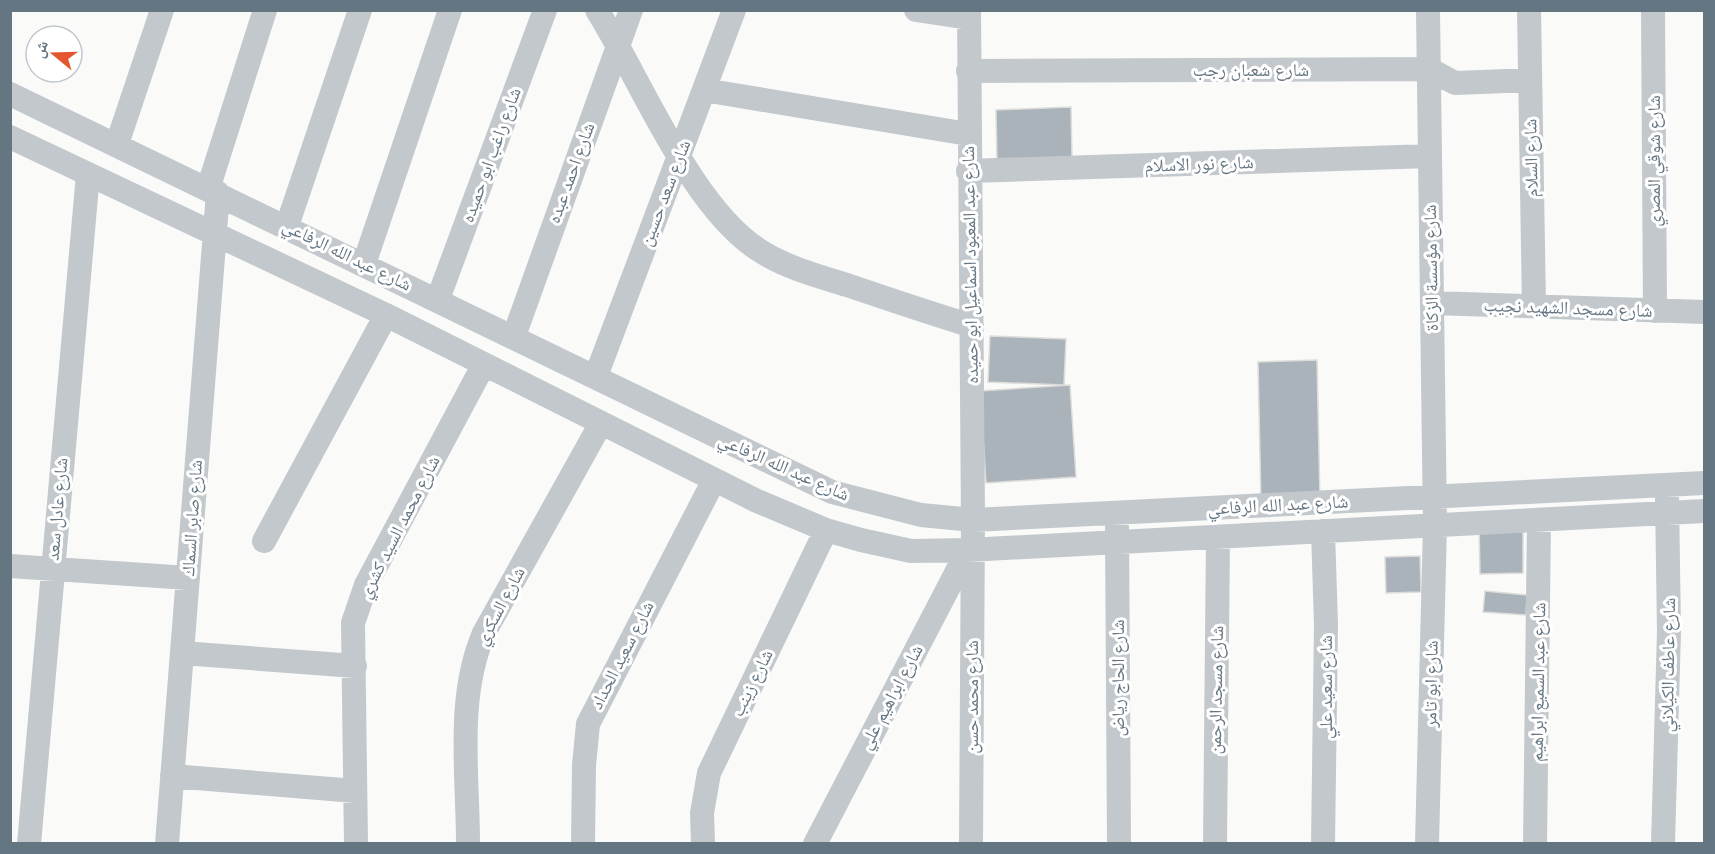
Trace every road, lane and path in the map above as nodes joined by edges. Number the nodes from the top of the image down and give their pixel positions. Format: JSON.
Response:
{"nodes":[{"id":1,"x":162,"y":10,"type":"edge"},
{"id":2,"x":265,"y":10,"type":"edge"},
{"id":3,"x":360,"y":10,"type":"edge"},
{"id":4,"x":450,"y":10,"type":"edge"},
{"id":5,"x":545,"y":10,"type":"edge"},
{"id":6,"x":597,"y":10,"type":"edge"},
{"id":7,"x":631,"y":10,"type":"edge"},
{"id":8,"x":734,"y":10,"type":"edge"},
{"id":9,"x":916,"y":10,"type":"edge"},
{"id":10,"x":1428,"y":10,"type":"edge"},
{"id":11,"x":1529,"y":10,"type":"edge"},
{"id":12,"x":1653,"y":10,"type":"edge"},
{"id":13,"x":969,"y":14,"type":"edge"},
{"id":14,"x":618,"y":45,"type":"junction"},
{"id":15,"x":1429,"y":69,"type":"junction"},
{"id":16,"x":969,"y":71,"type":"junction"},
{"id":17,"x":1530,"y":80,"type":"junction"},
{"id":18,"x":704,"y":90,"type":"junction"},
{"id":19,"x":10,"y":94,"type":"edge"},
{"id":20,"x":968,"y":135,"type":"junction"},
{"id":21,"x":10,"y":137,"type":"edge"},
{"id":22,"x":117,"y":144,"type":"junction"},
{"id":23,"x":1430,"y":156,"type":"junction"},
{"id":24,"x":679,"y":157,"type":"junction"},
{"id":25,"x":968,"y":171,"type":"junction"},
{"id":26,"x":88,"y":174,"type":"junction"},
{"id":27,"x":213,"y":191,"type":"junction"},
{"id":28,"x":287,"y":226,"type":"junction"},
{"id":29,"x":214,"y":236,"type":"junction"},
{"id":30,"x":364,"y":264,"type":"junction"},
{"id":31,"x":438,"y":300,"type":"junction"},
{"id":32,"x":1432,"y":303,"type":"junction"},
{"id":33,"x":1533,"y":306,"type":"junction"},
{"id":34,"x":1655,"y":311,"type":"junction"},
{"id":35,"x":1704,"y":312,"type":"edge"},
{"id":36,"x":386,"y":315,"type":"junction"},
{"id":37,"x":972,"y":326,"type":"junction"},
{"id":38,"x":514,"y":336,"type":"junction"},
{"id":39,"x":484,"y":364,"type":"junction"},
{"id":40,"x":596,"y":376,"type":"junction"},
{"id":41,"x":601,"y":423,"type":"junction"},
{"id":42,"x":714,"y":480,"type":"junction"},
{"id":43,"x":1704,"y":483,"type":"edge"},
{"id":44,"x":1667,"y":486,"type":"junction"},
{"id":45,"x":1434,"y":497,"type":"junction"},
{"id":46,"x":1704,"y":511,"type":"edge"},
{"id":47,"x":1116,"y":513,"type":"junction"},
{"id":48,"x":1668,"y":513,"type":"junction"},
{"id":49,"x":973,"y":520,"type":"junction"},
{"id":50,"x":1539,"y":520,"type":"junction"},
{"id":51,"x":1435,"y":525,"type":"junction"},
{"id":52,"x":826,"y":530,"type":"junction"},
{"id":53,"x":1323,"y":531,"type":"junction"},
{"id":54,"x":1218,"y":537,"type":"junction"},
{"id":55,"x":264,"y":541,"type":"dead end"},
{"id":56,"x":1117,"y":542,"type":"junction"},
{"id":57,"x":970,"y":550,"type":"junction"},
{"id":58,"x":10,"y":566,"type":"edge"},
{"id":59,"x":51,"y":568,"type":"junction"},
{"id":60,"x":188,"y":578,"type":"junction"},
{"id":61,"x":182,"y":653,"type":"junction"},
{"id":62,"x":355,"y":666,"type":"junction"},
{"id":63,"x":172,"y":776,"type":"junction"},
{"id":64,"x":355,"y":791,"type":"junction"},
{"id":65,"x":29,"y":843,"type":"edge"},
{"id":66,"x":167,"y":843,"type":"edge"},
{"id":67,"x":356,"y":843,"type":"edge"},
{"id":68,"x":468,"y":843,"type":"edge"},
{"id":69,"x":583,"y":843,"type":"edge"},
{"id":70,"x":703,"y":843,"type":"edge"},
{"id":71,"x":815,"y":843,"type":"edge"},
{"id":72,"x":971,"y":843,"type":"edge"},
{"id":73,"x":1119,"y":843,"type":"edge"},
{"id":74,"x":1215,"y":843,"type":"edge"},
{"id":75,"x":1323,"y":843,"type":"edge"},
{"id":76,"x":1427,"y":843,"type":"edge"},
{"id":77,"x":1535,"y":843,"type":"edge"},
{"id":78,"x":1663,"y":843,"type":"edge"}],
"edges":[{"from":1,"to":22,"type":"street"},
{"from":2,"to":27,"type":"street","name":"شارع صابر السماك"},
{"from":3,"to":28,"type":"street"},
{"from":4,"to":30,"type":"street"},
{"from":5,"to":31,"type":"street","name":"شارع راغب ابو حميده"},
{"from":6,"to":14,"type":"street"},
{"from":7,"to":14,"type":"street","name":"شارع احمد عبده"},
{"from":8,"to":18,"type":"street","name":"شارع سعد حسين"},
{"from":9,"to":13,"type":"street"},
{"from":10,"to":15,"type":"street","name":"شارع مؤسسة الزكاة"},
{"from":11,"to":17,"type":"street","name":"شارع السلام"},
{"from":12,"to":34,"type":"street","name":"شارع شوقي المصري"},
{"from":13,"to":16,"type":"street","name":"شارع عبد المعبود اسماعيل ابو حميده"},
{"from":14,"to":24,"type":"street"},
{"from":14,"to":38,"type":"street","name":"شارع احمد عبده"},
{"from":15,"to":16,"type":"street","name":"شارع شعبان رجب"},
{"from":15,"to":17,"type":"street","name":"شارع شعبان رجب"},
{"from":15,"to":23,"type":"street","name":"شارع مؤسسة الزكاة"},
{"from":16,"to":20,"type":"street","name":"شارع عبد المعبود اسماعيل ابو حميده"},
{"from":17,"to":33,"type":"street","name":"شارع السلام"},
{"from":18,"to":20,"type":"street"},
{"from":18,"to":24,"type":"street","name":"شارع سعد حسين"},
{"from":19,"to":22,"type":"street","name":"شارع عبد الله الرفاعي"},
{"from":20,"to":25,"type":"street","name":"شارع عبد المعبود اسماعيل ابو حميده"},
{"from":21,"to":26,"type":"street","name":"شارع عبد الله الرفاعي"},
{"from":22,"to":27,"type":"street","name":"شارع عبد الله الرفاعي"},
{"from":23,"to":25,"type":"street","name":"شارع نور الاسلام"},
{"from":23,"to":32,"type":"street","name":"شارع مؤسسة الزكاة"},
{"from":24,"to":37,"type":"street"},
{"from":24,"to":40,"type":"street","name":"شارع سعد حسين"},
{"from":25,"to":37,"type":"street","name":"شارع عبد المعبود اسماعيل ابو حميده"},
{"from":26,"to":29,"type":"street","name":"شارع عبد الله الرفاعي"},
{"from":26,"to":59,"type":"street","name":"شارع عادل سعد"},
{"from":27,"to":28,"type":"street","name":"شارع عبد الله الرفاعي"},
{"from":27,"to":29,"type":"street","name":"شارع صابر السماك"},
{"from":28,"to":30,"type":"street","name":"شارع عبد الله الرفاعي"},
{"from":29,"to":36,"type":"street","name":"شارع عبد الله الرفاعي"},
{"from":29,"to":60,"type":"street","name":"شارع صابر السماك"},
{"from":30,"to":31,"type":"street","name":"شارع عبد الله الرفاعي"},
{"from":31,"to":38,"type":"street","name":"شارع عبد الله الرفاعي"},
{"from":32,"to":33,"type":"street","name":"شارع مسجد الشهيد نجيب"},
{"from":32,"to":45,"type":"street","name":"شارع مؤسسة الزكاة"},
{"from":33,"to":34,"type":"street","name":"شارع مسجد الشهيد نجيب"},
{"from":34,"to":35,"type":"street","name":"شارع مسجد الشهيد نجيب"},
{"from":36,"to":39,"type":"street","name":"شارع عبد الله الرفاعي"},
{"from":36,"to":55,"type":"street"},
{"from":37,"to":49,"type":"street","name":"شارع عبد المعبود اسماعيل ابو حميده"},
{"from":38,"to":40,"type":"street","name":"شارع عبد الله الرفاعي"},
{"from":39,"to":41,"type":"street","name":"شارع عبد الله الرفاعي"},
{"from":39,"to":62,"type":"street","name":"شارع محمد السيد كشري"},
{"from":40,"to":49,"type":"street","name":"شارع عبد الله الرفاعي"},
{"from":41,"to":42,"type":"street","name":"شارع عبد الله الرفاعي"},
{"from":41,"to":68,"type":"street","name":"شارع السكري"},
{"from":42,"to":52,"type":"street","name":"شارع عبد الله الرفاعي"},
{"from":42,"to":69,"type":"street","name":"شارع سعيد الحداد"},
{"from":43,"to":44,"type":"street","name":"شارع عبد الله الرفاعي"},
{"from":44,"to":45,"type":"street","name":"شارع عبد الله الرفاعي"},
{"from":44,"to":48,"type":"street","name":"شارع عاطف الكيلاني"},
{"from":45,"to":47,"type":"street","name":"شارع عبد الله الرفاعي"},
{"from":45,"to":51,"type":"street","name":"شارع مؤسسة الزكاة"},
{"from":46,"to":48,"type":"street","name":"شارع عبد الله الرفاعي"},
{"from":47,"to":49,"type":"street","name":"شارع عبد الله الرفاعي"},
{"from":47,"to":56,"type":"street","name":"شارع الحاج رياض"},
{"from":48,"to":50,"type":"street","name":"شارع عبد الله الرفاعي"},
{"from":48,"to":78,"type":"street","name":"شارع عاطف الكيلاني"},
{"from":49,"to":57,"type":"street","name":"شارع عبد المعبود اسماعيل ابو حميده"},
{"from":50,"to":51,"type":"street","name":"شارع عبد الله الرفاعي"},
{"from":50,"to":77,"type":"street","name":"شارع عبد السميع ابراهيم"},
{"from":51,"to":53,"type":"street","name":"شارع عبد الله الرفاعي"},
{"from":51,"to":76,"type":"street","name":"شارع ابو تامر"},
{"from":52,"to":57,"type":"street","name":"شارع عبد الله الرفاعي"},
{"from":52,"to":70,"type":"street","name":"شارع زينب"},
{"from":53,"to":54,"type":"street","name":"شارع عبد الله الرفاعي"},
{"from":53,"to":75,"type":"street","name":"شارع سعيد علي"},
{"from":54,"to":56,"type":"street","name":"شارع عبد الله الرفاعي"},
{"from":54,"to":74,"type":"street","name":"شارع مسجد الرحمن"},
{"from":56,"to":57,"type":"street","name":"شارع عبد الله الرفاعي"},
{"from":56,"to":73,"type":"street","name":"شارع الحاج رياض"},
{"from":57,"to":71,"type":"street","name":"شارع ابراهيم علي"},
{"from":57,"to":72,"type":"street","name":"شارع محمد حسن"},
{"from":58,"to":59,"type":"street"},
{"from":59,"to":60,"type":"street"},
{"from":59,"to":65,"type":"street","name":"شارع عادل سعد"},
{"from":60,"to":61,"type":"street","name":"شارع صابر السماك"},
{"from":61,"to":62,"type":"street"},
{"from":61,"to":63,"type":"street","name":"شارع صابر السماك"},
{"from":62,"to":64,"type":"street","name":"شارع محمد السيد كشري"},
{"from":63,"to":64,"type":"street"},
{"from":63,"to":66,"type":"street","name":"شارع صابر السماك"},
{"from":64,"to":67,"type":"street","name":"شارع محمد السيد كشري"}]}
